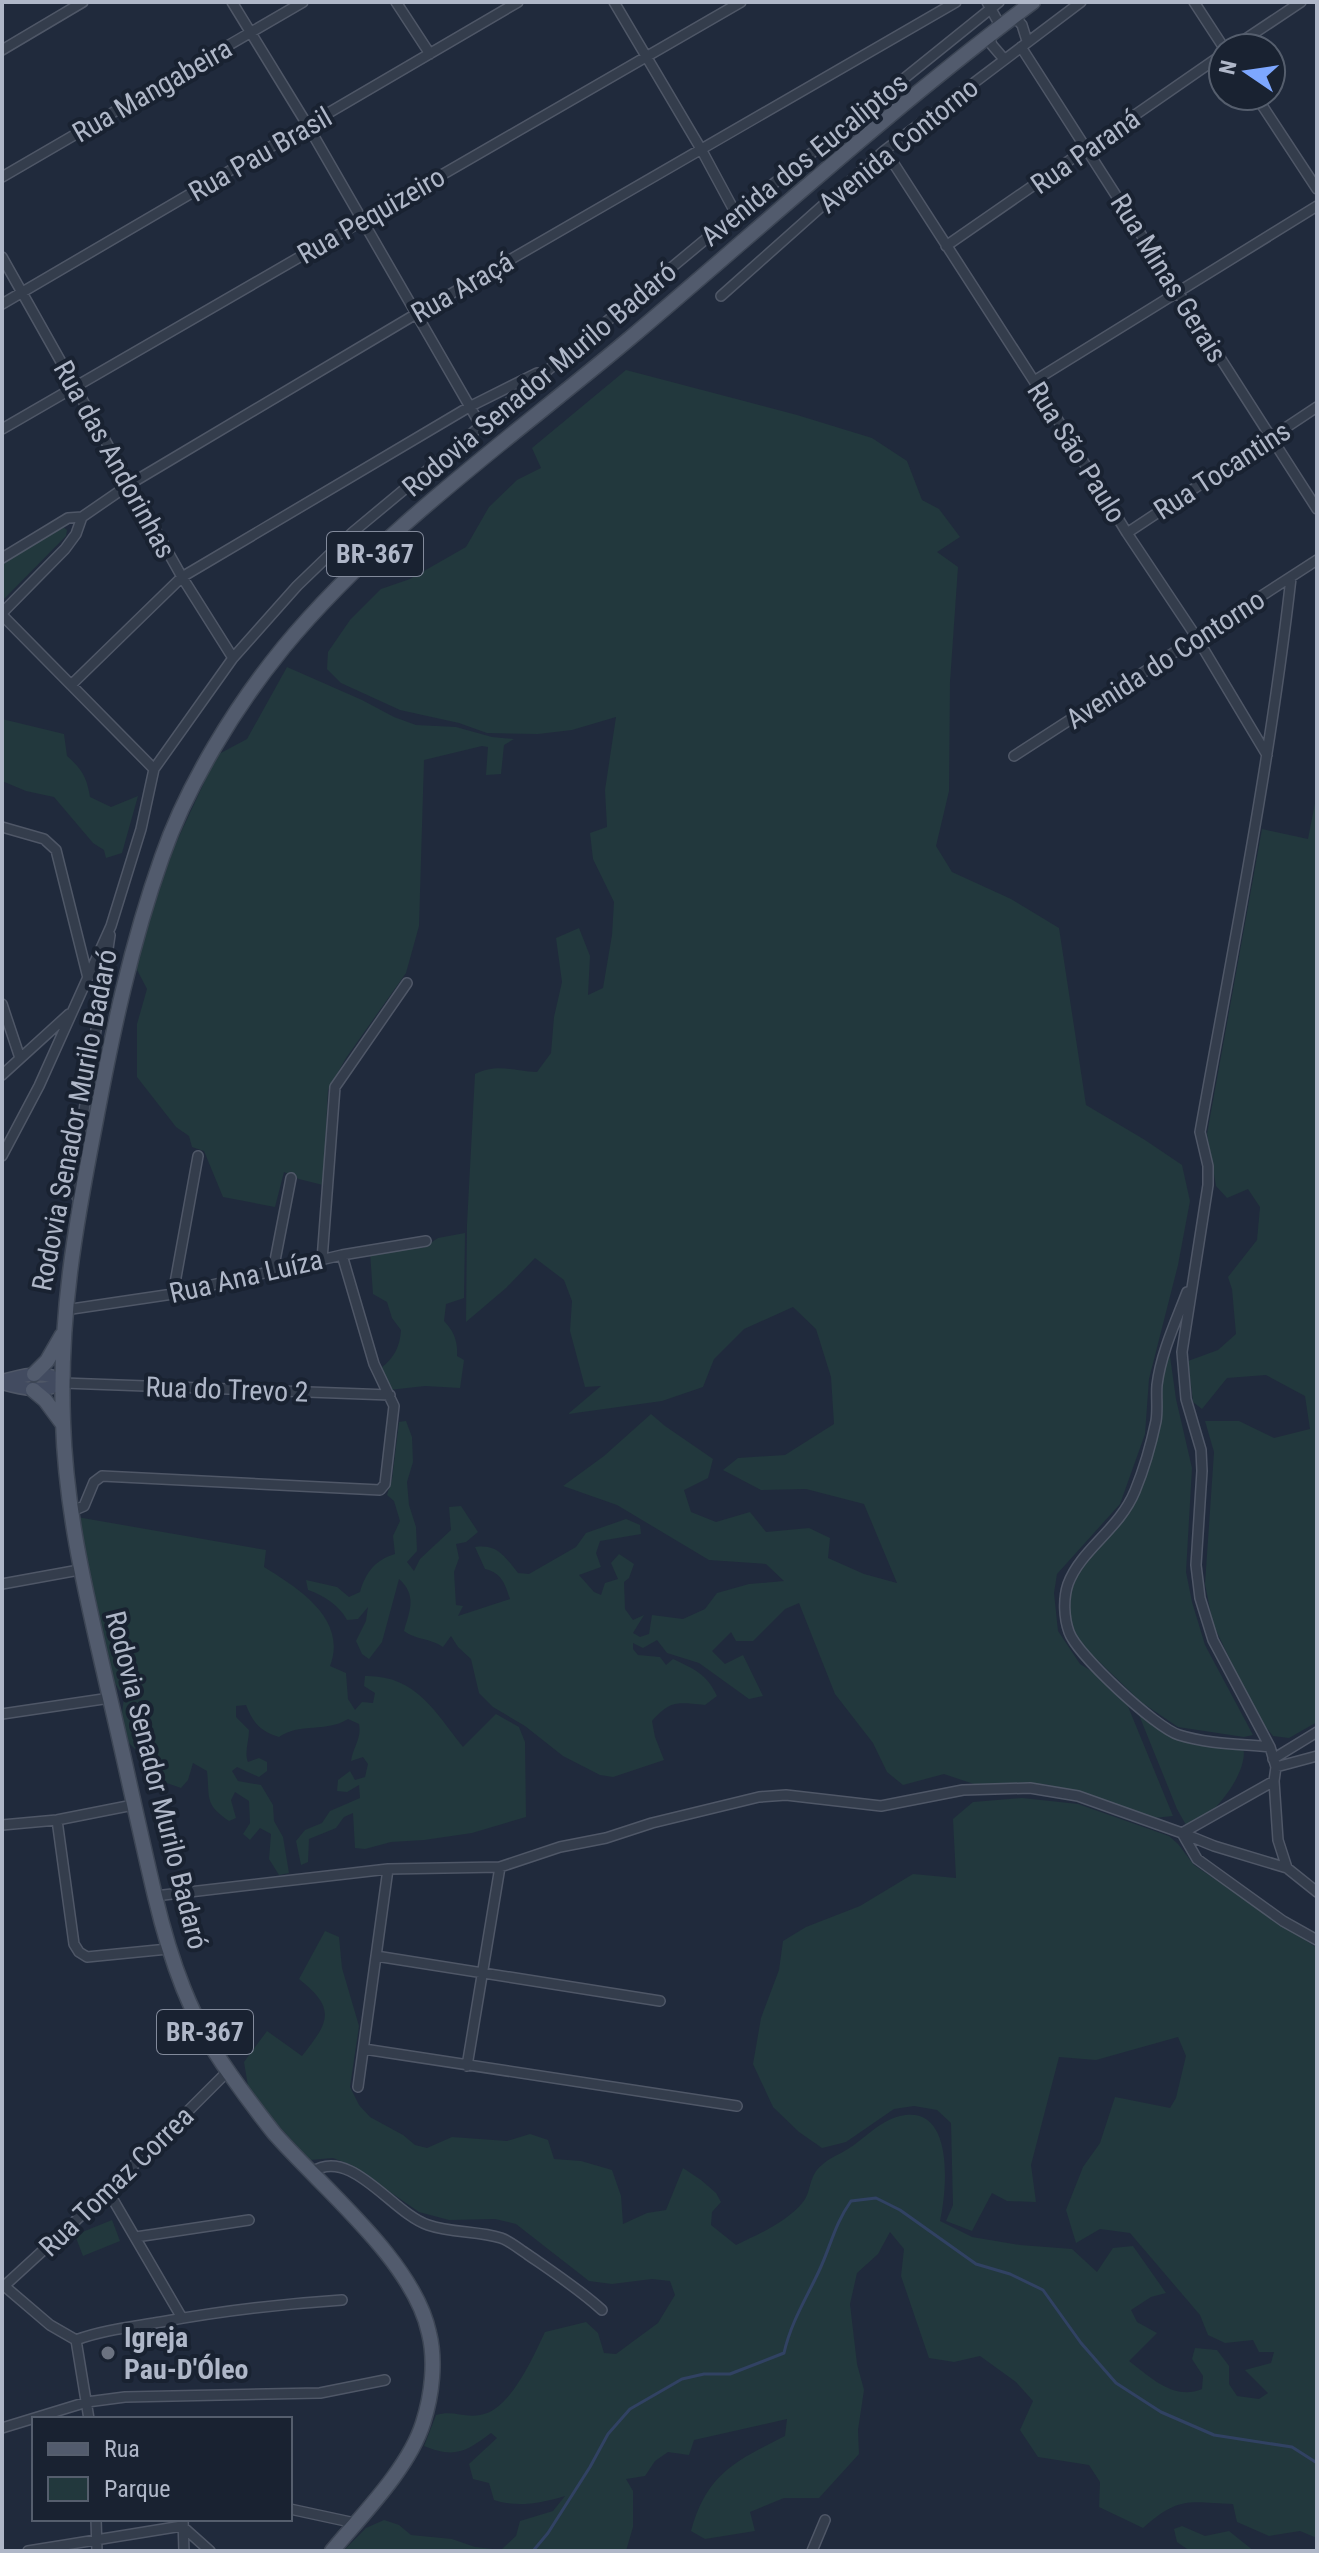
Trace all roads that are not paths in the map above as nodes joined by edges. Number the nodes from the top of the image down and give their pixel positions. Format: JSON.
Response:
{"nodes":[{"id":1,"x":83,"y":2,"type":"edge"},
{"id":2,"x":232,"y":2,"type":"edge"},
{"id":3,"x":303,"y":2,"type":"edge"},
{"id":4,"x":396,"y":2,"type":"edge"},
{"id":5,"x":518,"y":2,"type":"edge"},
{"id":6,"x":614,"y":2,"type":"edge"},
{"id":7,"x":741,"y":2,"type":"edge"},
{"id":8,"x":956,"y":2,"type":"edge"},
{"id":9,"x":1033,"y":2,"type":"edge"},
{"id":10,"x":1081,"y":2,"type":"edge"},
{"id":11,"x":1194,"y":2,"type":"edge"},
{"id":12,"x":1301,"y":2,"type":"edge"},
{"id":13,"x":992,"y":4,"type":"edge"},
{"id":14,"x":1014,"y":16,"type":"junction"},
{"id":15,"x":995,"y":31,"type":"junction"},
{"id":16,"x":1214,"y":32,"type":"edge"},
{"id":17,"x":1256,"y":32,"type":"edge"},
{"id":18,"x":250,"y":33,"type":"junction"},
{"id":19,"x":1024,"y":44,"type":"junction"},
{"id":20,"x":2,"y":50,"type":"edge"},
{"id":21,"x":430,"y":54,"type":"junction"},
{"id":22,"x":645,"y":58,"type":"junction"},
{"id":23,"x":1004,"y":59,"type":"junction"},
{"id":24,"x":1207,"y":65,"type":"edge"},
{"id":25,"x":1266,"y":112,"type":"edge"},
{"id":26,"x":308,"y":126,"type":"junction"},
{"id":27,"x":701,"y":149,"type":"junction"},
{"id":28,"x":885,"y":150,"type":"junction"},
{"id":29,"x":1088,"y":150,"type":"junction"},
{"id":30,"x":2,"y":177,"type":"edge"},
{"id":31,"x":1317,"y":189,"type":"edge"},
{"id":32,"x":1317,"y":206,"type":"edge"},
{"id":33,"x":736,"y":214,"type":"junction"},
{"id":34,"x":362,"y":220,"type":"junction"},
{"id":35,"x":946,"y":246,"type":"junction"},
{"id":36,"x":2,"y":257,"type":"edge"},
{"id":37,"x":1179,"y":291,"type":"junction"},
{"id":38,"x":22,"y":292,"type":"junction"},
{"id":39,"x":721,"y":296,"type":"dead end"},
{"id":40,"x":2,"y":304,"type":"edge"},
{"id":41,"x":416,"y":314,"type":"junction"},
{"id":42,"x":551,"y":366,"type":"junction"},
{"id":43,"x":1034,"y":381,"type":"junction"},
{"id":44,"x":74,"y":387,"type":"junction"},
{"id":45,"x":469,"y":407,"type":"junction"},
{"id":46,"x":1317,"y":407,"type":"edge"},
{"id":47,"x":481,"y":426,"type":"junction"},
{"id":48,"x":2,"y":429,"type":"edge"},
{"id":49,"x":1270,"y":438,"type":"junction"},
{"id":50,"x":130,"y":484,"type":"junction"},
{"id":51,"x":1317,"y":509,"type":"edge"},
{"id":52,"x":82,"y":517,"type":"junction"},
{"id":53,"x":1127,"y":533,"type":"junction"},
{"id":54,"x":2,"y":558,"type":"edge"},
{"id":55,"x":1317,"y":560,"type":"edge"},
{"id":56,"x":182,"y":577,"type":"junction"},
{"id":57,"x":1291,"y":578,"type":"junction"},
{"id":58,"x":2,"y":614,"type":"edge"},
{"id":59,"x":1197,"y":638,"type":"junction"},
{"id":60,"x":233,"y":658,"type":"junction"},
{"id":61,"x":71,"y":685,"type":"junction"},
{"id":62,"x":1267,"y":755,"type":"junction"},
{"id":63,"x":1014,"y":756,"type":"dead end"},
{"id":64,"x":154,"y":769,"type":"junction"},
{"id":65,"x":2,"y":827,"type":"edge"},
{"id":66,"x":111,"y":926,"type":"junction"},
{"id":67,"x":88,"y":978,"type":"junction"},
{"id":68,"x":407,"y":983,"type":"dead end"},
{"id":69,"x":2,"y":1004,"type":"edge"},
{"id":70,"x":71,"y":1012,"type":"junction"},
{"id":71,"x":20,"y":1058,"type":"junction"},
{"id":72,"x":2,"y":1075,"type":"edge"},
{"id":73,"x":2,"y":1156,"type":"edge"},
{"id":74,"x":198,"y":1156,"type":"dead end"},
{"id":75,"x":291,"y":1178,"type":"dead end"},
{"id":76,"x":78,"y":1213,"type":"junction"},
{"id":77,"x":426,"y":1241,"type":"dead end"},
{"id":78,"x":342,"y":1255,"type":"junction"},
{"id":79,"x":322,"y":1260,"type":"junction"},
{"id":80,"x":273,"y":1271,"type":"junction"},
{"id":81,"x":1193,"y":1275,"type":"junction"},
{"id":82,"x":173,"y":1294,"type":"junction"},
{"id":83,"x":65,"y":1310,"type":"junction"},
{"id":84,"x":64,"y":1332,"type":"junction"},
{"id":85,"x":34,"y":1374,"type":"junction"},
{"id":86,"x":2,"y":1382,"type":"edge"},
{"id":87,"x":63,"y":1383,"type":"junction"},
{"id":88,"x":33,"y":1390,"type":"junction"},
{"id":89,"x":390,"y":1395,"type":"junction"},
{"id":90,"x":63,"y":1423,"type":"junction"},
{"id":91,"x":70,"y":1512,"type":"junction"},
{"id":92,"x":79,"y":1570,"type":"junction"},
{"id":93,"x":2,"y":1584,"type":"edge"},
{"id":94,"x":110,"y":1698,"type":"junction"},
{"id":95,"x":2,"y":1714,"type":"edge"},
{"id":96,"x":1317,"y":1732,"type":"edge"},
{"id":97,"x":1270,"y":1747,"type":"junction"},
{"id":98,"x":1317,"y":1756,"type":"edge"},
{"id":99,"x":1274,"y":1763,"type":"junction"},
{"id":100,"x":1274,"y":1781,"type":"junction"},
{"id":101,"x":133,"y":1805,"type":"junction"},
{"id":102,"x":57,"y":1820,"type":"junction"},
{"id":103,"x":2,"y":1825,"type":"edge"},
{"id":104,"x":1182,"y":1833,"type":"junction"},
{"id":105,"x":500,"y":1867,"type":"junction"},
{"id":106,"x":1287,"y":1868,"type":"junction"},
{"id":107,"x":388,"y":1869,"type":"junction"},
{"id":108,"x":1317,"y":1892,"type":"edge"},
{"id":109,"x":155,"y":1896,"type":"junction"},
{"id":110,"x":1317,"y":1940,"type":"edge"},
{"id":111,"x":168,"y":1949,"type":"junction"},
{"id":112,"x":376,"y":1956,"type":"junction"},
{"id":113,"x":482,"y":1974,"type":"junction"},
{"id":114,"x":660,"y":2001,"type":"dead end"},
{"id":115,"x":364,"y":2049,"type":"junction"},
{"id":116,"x":467,"y":2066,"type":"junction"},
{"id":117,"x":228,"y":2071,"type":"junction"},
{"id":118,"x":358,"y":2087,"type":"dead end"},
{"id":119,"x":737,"y":2106,"type":"dead end"},
{"id":120,"x":312,"y":2172,"type":"junction"},
{"id":121,"x":108,"y":2191,"type":"junction"},
{"id":122,"x":249,"y":2220,"type":"dead end"},
{"id":123,"x":136,"y":2237,"type":"junction"},
{"id":124,"x":3,"y":2286,"type":"edge"},
{"id":125,"x":342,"y":2300,"type":"dead end"},
{"id":126,"x":602,"y":2310,"type":"dead end"},
{"id":127,"x":182,"y":2318,"type":"junction"},
{"id":128,"x":76,"y":2340,"type":"junction"},
{"id":129,"x":385,"y":2380,"type":"dead end"},
{"id":130,"x":87,"y":2402,"type":"junction"},
{"id":131,"x":38,"y":2417,"type":"edge"},
{"id":132,"x":89,"y":2417,"type":"edge"},
{"id":133,"x":32,"y":2419,"type":"edge"},
{"id":134,"x":2,"y":2428,"type":"edge"},
{"id":135,"x":292,"y":2509,"type":"edge"},
{"id":136,"x":825,"y":2520,"type":"dead end"},
{"id":137,"x":96,"y":2521,"type":"edge"},
{"id":138,"x":183,"y":2523,"type":"edge"},
{"id":139,"x":355,"y":2523,"type":"junction"},
{"id":140,"x":98,"y":2539,"type":"junction"},
{"id":141,"x":28,"y":2551,"type":"edge"},
{"id":142,"x":97,"y":2551,"type":"edge"},
{"id":143,"x":184,"y":2551,"type":"edge"},
{"id":144,"x":210,"y":2551,"type":"edge"},
{"id":145,"x":332,"y":2551,"type":"edge"},
{"id":146,"x":812,"y":2551,"type":"edge"}],
"edges":[{"from":1,"to":20,"type":"street"},
{"from":2,"to":18,"type":"street"},
{"from":3,"to":18,"type":"street","name":"Rua Mangabeira"},
{"from":4,"to":21,"type":"street"},
{"from":5,"to":21,"type":"street","name":"Rua Pau Brasil"},
{"from":6,"to":22,"type":"street"},
{"from":7,"to":22,"type":"street","name":"Rua Pequizeiro"},
{"from":8,"to":27,"type":"street","name":"Rua Araçá"},
{"from":9,"to":14,"type":"main road","name":"Rodovia Senador Murilo Badaró","number":"BR-367"},
{"from":10,"to":19,"type":"street","name":"Avenida Contorno"},
{"from":11,"to":16,"type":"street"},
{"from":12,"to":17,"type":"street"},
{"from":13,"to":15,"type":"street"},
{"from":13,"to":33,"type":"street","name":"Avenida dos Eucaliptos"},
{"from":14,"to":15,"type":"main road","name":"Rodovia Senador Murilo Badaró","number":"BR-367"},
{"from":14,"to":19,"type":"street","name":"Rua Minas Gerais"},
{"from":15,"to":23,"type":"street"},
{"from":15,"to":76,"type":"main road","name":"Rodovia Senador Murilo Badaró","number":"BR-367"},
{"from":18,"to":26,"type":"street"},
{"from":18,"to":30,"type":"street","name":"Rua Mangabeira"},
{"from":19,"to":23,"type":"street","name":"Avenida Contorno"},
{"from":19,"to":29,"type":"street","name":"Rua Minas Gerais"},
{"from":21,"to":26,"type":"street","name":"Rua Pau Brasil"},
{"from":22,"to":27,"type":"street"},
{"from":22,"to":34,"type":"street","name":"Rua Pequizeiro"},
{"from":23,"to":28,"type":"street","name":"Avenida Contorno"},
{"from":24,"to":29,"type":"street","name":"Rua Paraná"},
{"from":25,"to":31,"type":"street"},
{"from":26,"to":34,"type":"street"},
{"from":26,"to":38,"type":"street","name":"Rua Pau Brasil"},
{"from":27,"to":33,"type":"street"},
{"from":27,"to":41,"type":"street","name":"Rua Araçá"},
{"from":28,"to":35,"type":"street","name":"Rua São Paulo"},
{"from":28,"to":39,"type":"street","name":"Avenida Contorno"},
{"from":29,"to":35,"type":"street","name":"Rua Paraná"},
{"from":29,"to":37,"type":"street","name":"Rua Minas Gerais"},
{"from":32,"to":37,"type":"street"},
{"from":33,"to":42,"type":"street","name":"Avenida dos Eucaliptos"},
{"from":34,"to":41,"type":"street"},
{"from":34,"to":44,"type":"street","name":"Rua Pequizeiro"},
{"from":35,"to":43,"type":"street","name":"Rua São Paulo"},
{"from":36,"to":38,"type":"street","name":"Rua das Andorinhas"},
{"from":37,"to":43,"type":"street"},
{"from":37,"to":49,"type":"street","name":"Rua Minas Gerais"},
{"from":38,"to":40,"type":"street","name":"Rua Pau Brasil"},
{"from":38,"to":44,"type":"street","name":"Rua das Andorinhas"},
{"from":41,"to":45,"type":"street"},
{"from":41,"to":50,"type":"street","name":"Rua Araçá"},
{"from":42,"to":45,"type":"street"},
{"from":42,"to":47,"type":"street","name":"Avenida dos Eucaliptos"},
{"from":43,"to":53,"type":"street","name":"Rua São Paulo"},
{"from":44,"to":48,"type":"street","name":"Rua Pequizeiro"},
{"from":44,"to":50,"type":"street","name":"Rua das Andorinhas"},
{"from":45,"to":47,"type":"street"},
{"from":45,"to":56,"type":"street"},
{"from":46,"to":49,"type":"street","name":"Rua Tocantins"},
{"from":47,"to":60,"type":"street","name":"Avenida dos Eucaliptos"},
{"from":49,"to":51,"type":"street","name":"Rua Minas Gerais"},
{"from":49,"to":53,"type":"street","name":"Rua Tocantins"},
{"from":50,"to":52,"type":"street","name":"Rua Araçá"},
{"from":50,"to":56,"type":"street","name":"Rua das Andorinhas"},
{"from":52,"to":54,"type":"street"},
{"from":52,"to":58,"type":"street","name":"Rua Araçá"},
{"from":53,"to":59,"type":"street","name":"Rua São Paulo"},
{"from":55,"to":57,"type":"street","name":"Avenida do Contorno"},
{"from":56,"to":60,"type":"street","name":"Rua das Andorinhas"},
{"from":56,"to":61,"type":"street"},
{"from":57,"to":59,"type":"street","name":"Avenida do Contorno"},
{"from":57,"to":62,"type":"street"},
{"from":58,"to":61,"type":"street"},
{"from":59,"to":62,"type":"street","name":"Rua São Paulo"},
{"from":59,"to":63,"type":"street","name":"Avenida do Contorno"},
{"from":60,"to":64,"type":"street","name":"Avenida dos Eucaliptos"},
{"from":61,"to":64,"type":"street"},
{"from":62,"to":81,"type":"street"},
{"from":64,"to":66,"type":"street","name":"Avenida dos Eucaliptos"},
{"from":65,"to":67,"type":"street"},
{"from":66,"to":67,"type":"street","name":"Avenida dos Eucaliptos"},
{"from":66,"to":76,"type":"street"},
{"from":67,"to":70,"type":"street","name":"Avenida dos Eucaliptos"},
{"from":68,"to":79,"type":"street"},
{"from":69,"to":71,"type":"street"},
{"from":70,"to":71,"type":"street"},
{"from":70,"to":73,"type":"street","name":"Avenida dos Eucaliptos"},
{"from":71,"to":72,"type":"street"},
{"from":74,"to":82,"type":"street"},
{"from":75,"to":80,"type":"street"},
{"from":76,"to":83,"type":"main road","name":"Rodovia Senador Murilo Badaró","number":"BR-367"},
{"from":77,"to":78,"type":"street","name":"Rua Ana Luíza"},
{"from":78,"to":79,"type":"street","name":"Rua Ana Luíza"},
{"from":78,"to":89,"type":"street"},
{"from":79,"to":80,"type":"street","name":"Rua Ana Luíza"},
{"from":80,"to":82,"type":"street","name":"Rua Ana Luíza"},
{"from":81,"to":97,"type":"street"},
{"from":81,"to":97,"type":"street"},
{"from":82,"to":83,"type":"street","name":"Rua Ana Luíza"},
{"from":83,"to":84,"type":"main road","name":"Rodovia Senador Murilo Badaró","number":"BR-367"},
{"from":84,"to":85,"type":"main road"},
{"from":84,"to":87,"type":"main road","name":"Rodovia Senador Murilo Badaró","number":"BR-367"},
{"from":85,"to":86,"type":"street"},
{"from":85,"to":87,"type":"street"},
{"from":86,"to":88,"type":"street"},
{"from":87,"to":88,"type":"street"},
{"from":87,"to":89,"type":"street","name":"Rua do Trevo 2"},
{"from":87,"to":90,"type":"main road","name":"Rodovia Senador Murilo Badaró","number":"BR-367"},
{"from":88,"to":90,"type":"main road"},
{"from":89,"to":91,"type":"street"},
{"from":90,"to":91,"type":"main road","name":"Rodovia Senador Murilo Badaró","number":"BR-367"},
{"from":91,"to":92,"type":"main road","name":"Rodovia Senador Murilo Badaró","number":"BR-367"},
{"from":92,"to":93,"type":"street"},
{"from":92,"to":94,"type":"main road","name":"Rodovia Senador Murilo Badaró","number":"BR-367"},
{"from":94,"to":95,"type":"street"},
{"from":94,"to":101,"type":"main road","name":"Rodovia Senador Murilo Badaró","number":"BR-367"},
{"from":96,"to":99,"type":"street"},
{"from":97,"to":99,"type":"street"},
{"from":98,"to":99,"type":"street"},
{"from":99,"to":100,"type":"street"},
{"from":100,"to":104,"type":"street"},
{"from":100,"to":106,"type":"street"},
{"from":101,"to":102,"type":"street"},
{"from":101,"to":109,"type":"main road","name":"Rodovia Senador Murilo Badaró","number":"BR-367"},
{"from":102,"to":103,"type":"street"},
{"from":102,"to":111,"type":"street"},
{"from":104,"to":105,"type":"street"},
{"from":104,"to":106,"type":"street"},
{"from":104,"to":110,"type":"street"},
{"from":105,"to":107,"type":"street"},
{"from":105,"to":113,"type":"street"},
{"from":106,"to":108,"type":"street"},
{"from":107,"to":109,"type":"street"},
{"from":107,"to":112,"type":"street"},
{"from":109,"to":111,"type":"main road","name":"Rodovia Senador Murilo Badaró","number":"BR-367"},
{"from":111,"to":117,"type":"main road","name":"Rodovia Senador Murilo Badaró","number":"BR-367"},
{"from":112,"to":113,"type":"street"},
{"from":112,"to":115,"type":"street"},
{"from":113,"to":114,"type":"street"},
{"from":113,"to":116,"type":"street"},
{"from":115,"to":116,"type":"street"},
{"from":115,"to":118,"type":"street"},
{"from":116,"to":119,"type":"street"},
{"from":117,"to":120,"type":"main road","name":"Rodovia Senador Murilo Badaró","number":"BR-367"},
{"from":117,"to":121,"type":"street","name":"Rua Tomaz Correa"},
{"from":120,"to":126,"type":"street"},
{"from":120,"to":139,"type":"main road","name":"Rodovia Senador Murilo Badaró","number":"BR-367"},
{"from":121,"to":123,"type":"street"},
{"from":121,"to":124,"type":"street","name":"Rua Tomaz Correa"},
{"from":122,"to":123,"type":"street"},
{"from":123,"to":127,"type":"street"},
{"from":124,"to":128,"type":"street"},
{"from":125,"to":127,"type":"street"},
{"from":127,"to":128,"type":"street"},
{"from":128,"to":130,"type":"street"},
{"from":129,"to":130,"type":"street"},
{"from":130,"to":131,"type":"street"},
{"from":130,"to":132,"type":"street"},
{"from":133,"to":134,"type":"street"},
{"from":135,"to":139,"type":"street"},
{"from":136,"to":146,"type":"street"},
{"from":137,"to":140,"type":"street"},
{"from":138,"to":140,"type":"street"},
{"from":138,"to":143,"type":"street"},
{"from":138,"to":144,"type":"street"},
{"from":139,"to":145,"type":"main road","name":"Rodovia Senador Murilo Badaró","number":"BR-367"},
{"from":140,"to":141,"type":"street"},
{"from":140,"to":142,"type":"street"}]}
